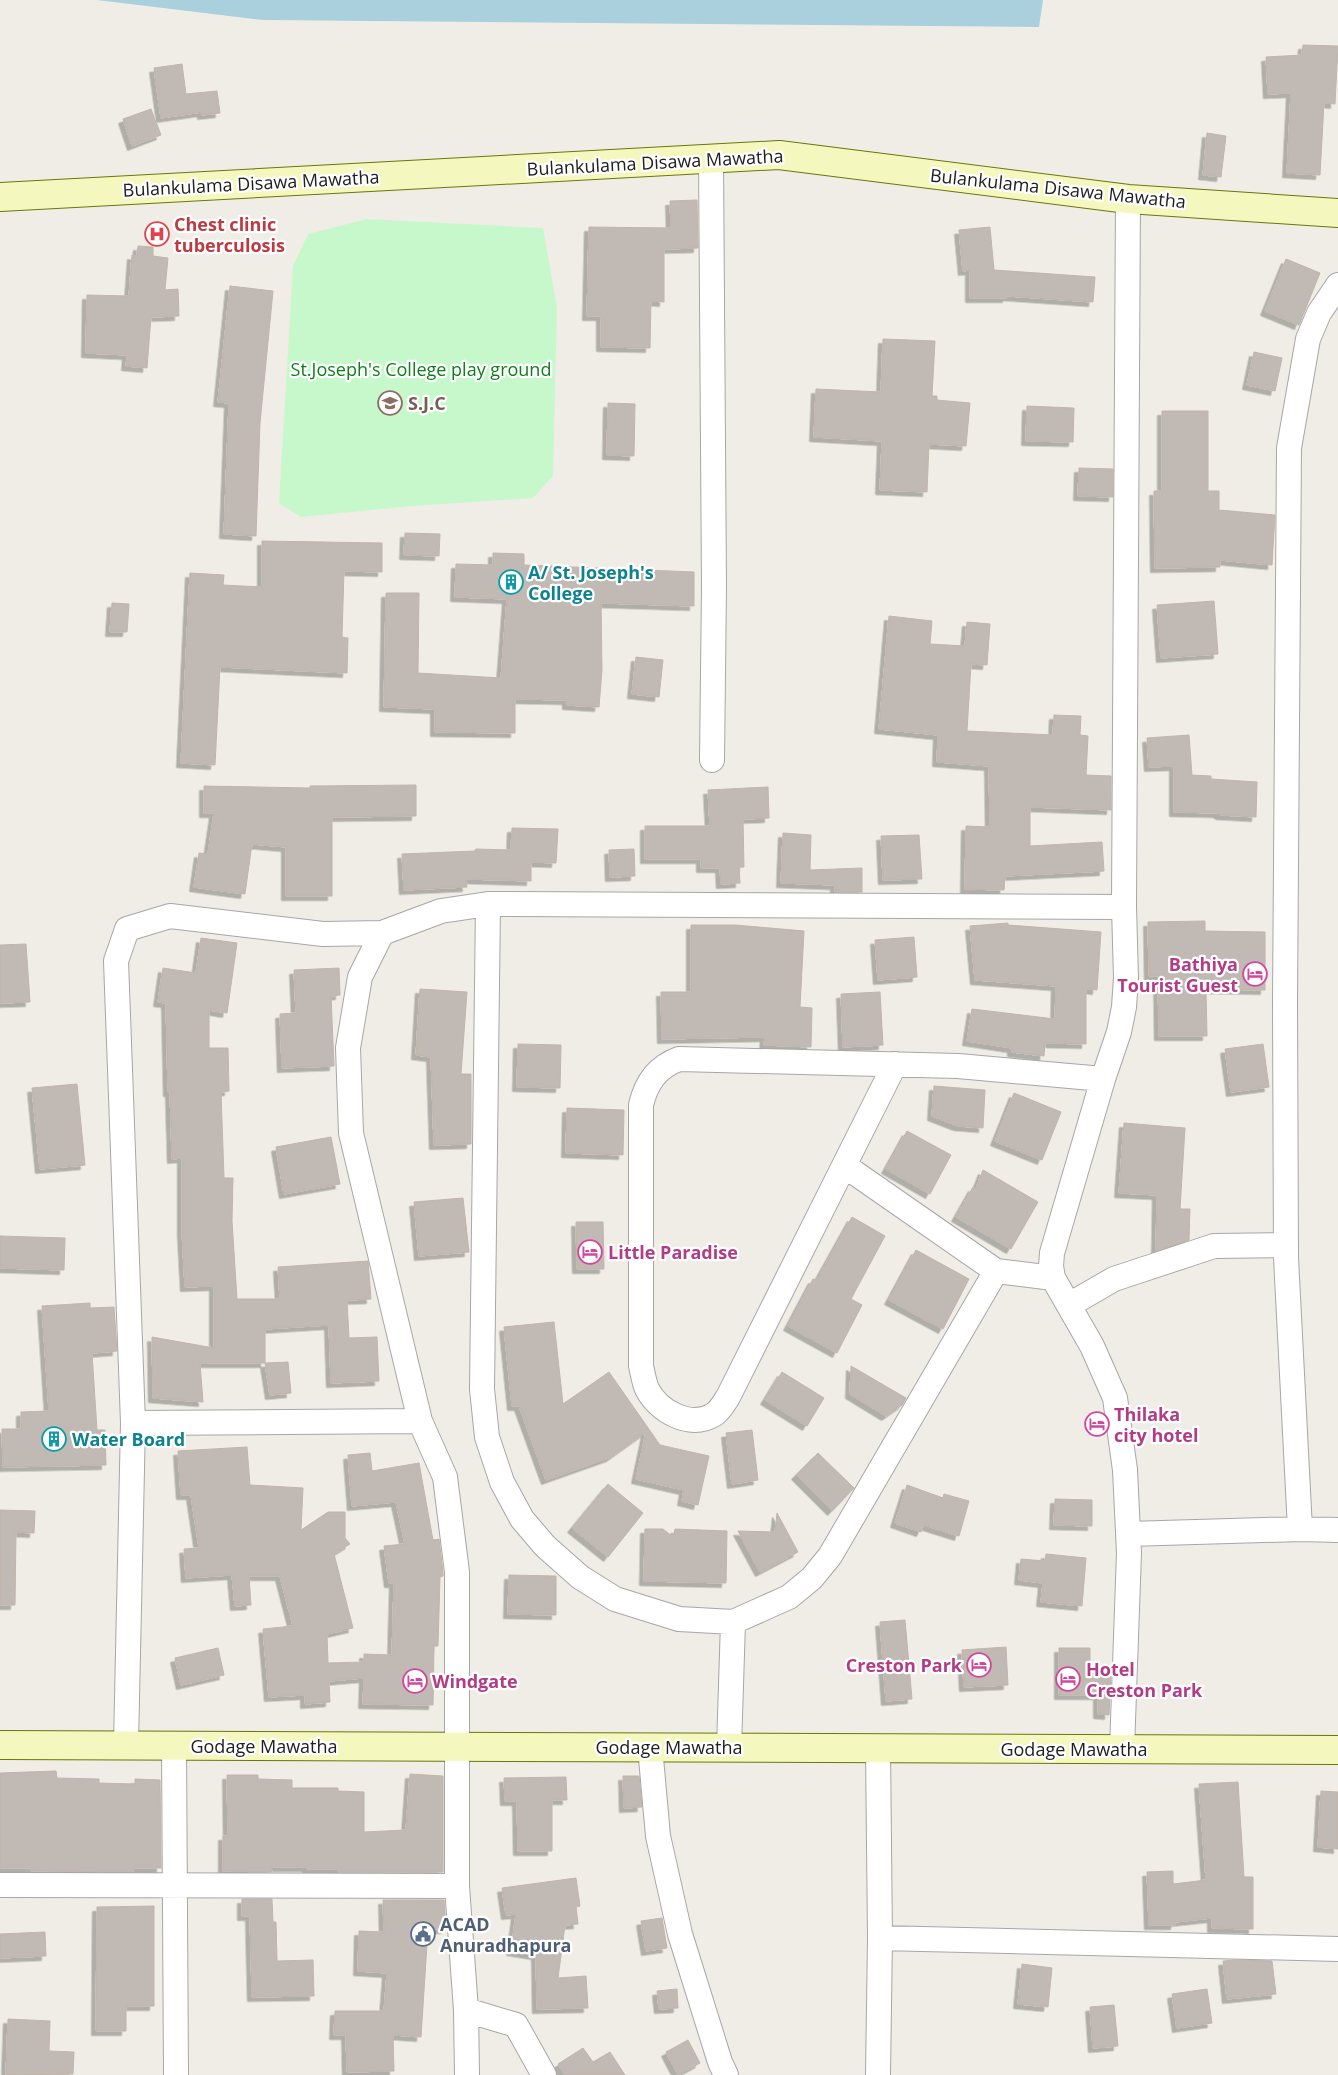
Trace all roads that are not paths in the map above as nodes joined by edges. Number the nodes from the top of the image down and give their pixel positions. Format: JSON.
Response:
{"nodes":[{"id":1,"x":711,"y":158,"type":"junction"},
{"id":2,"x":0,"y":198,"type":"edge"},
{"id":3,"x":1128,"y":199,"type":"junction"},
{"id":4,"x":1338,"y":214,"type":"edge"},
{"id":5,"x":1338,"y":285,"type":"edge"},
{"id":6,"x":712,"y":760,"type":"dead end"},
{"id":7,"x":488,"y":904,"type":"junction"},
{"id":8,"x":1124,"y":907,"type":"junction"},
{"id":9,"x":382,"y":933,"type":"junction"},
{"id":10,"x":895,"y":1064,"type":"junction"},
{"id":11,"x":1103,"y":1078,"type":"junction"},
{"id":12,"x":845,"y":1166,"type":"junction"},
{"id":13,"x":1286,"y":1245,"type":"junction"},
{"id":14,"x":996,"y":1271,"type":"junction"},
{"id":15,"x":1053,"y":1278,"type":"junction"},
{"id":16,"x":1069,"y":1305,"type":"junction"},
{"id":17,"x":420,"y":1421,"type":"junction"},
{"id":18,"x":133,"y":1423,"type":"junction"},
{"id":19,"x":1300,"y":1530,"type":"junction"},
{"id":20,"x":1338,"y":1530,"type":"edge"},
{"id":21,"x":1128,"y":1534,"type":"junction"},
{"id":22,"x":732,"y":1622,"type":"junction"},
{"id":23,"x":0,"y":1745,"type":"edge"},
{"id":24,"x":126,"y":1745,"type":"junction"},
{"id":25,"x":174,"y":1745,"type":"junction"},
{"id":26,"x":456,"y":1746,"type":"junction"},
{"id":27,"x":650,"y":1747,"type":"junction"},
{"id":28,"x":729,"y":1748,"type":"junction"},
{"id":29,"x":878,"y":1748,"type":"junction"},
{"id":30,"x":1122,"y":1749,"type":"junction"},
{"id":31,"x":1338,"y":1750,"type":"edge"},
{"id":32,"x":175,"y":1884,"type":"junction"},
{"id":33,"x":0,"y":1885,"type":"edge"},
{"id":34,"x":457,"y":1886,"type":"junction"},
{"id":35,"x":880,"y":1938,"type":"junction"},
{"id":36,"x":1338,"y":1950,"type":"edge"},
{"id":37,"x":466,"y":2010,"type":"junction"},
{"id":38,"x":176,"y":2075,"type":"edge"},
{"id":39,"x":467,"y":2075,"type":"edge"},
{"id":40,"x":544,"y":2075,"type":"edge"},
{"id":41,"x":726,"y":2075,"type":"edge"},
{"id":42,"x":878,"y":2075,"type":"edge"}],
"edges":[{"from":1,"to":2,"type":"street","name":"Bulankulama Disawa Mawatha"},
{"from":1,"to":3,"type":"street","name":"Bulankulama Disawa Mawatha"},
{"from":1,"to":6,"type":"street"},
{"from":3,"to":4,"type":"street","name":"Bulankulama Disawa Mawatha"},
{"from":3,"to":8,"type":"street"},
{"from":5,"to":13,"type":"street"},
{"from":7,"to":8,"type":"street"},
{"from":7,"to":9,"type":"street"},
{"from":7,"to":22,"type":"street"},
{"from":8,"to":11,"type":"street"},
{"from":9,"to":17,"type":"street"},
{"from":9,"to":18,"type":"street"},
{"from":10,"to":11,"type":"street"},
{"from":10,"to":12,"type":"street"},
{"from":10,"to":12,"type":"street"},
{"from":11,"to":15,"type":"street"},
{"from":12,"to":14,"type":"street"},
{"from":13,"to":16,"type":"street"},
{"from":13,"to":19,"type":"street"},
{"from":14,"to":15,"type":"street"},
{"from":14,"to":22,"type":"street"},
{"from":15,"to":16,"type":"street"},
{"from":16,"to":21,"type":"street"},
{"from":17,"to":18,"type":"street"},
{"from":17,"to":26,"type":"street"},
{"from":18,"to":24,"type":"street"},
{"from":19,"to":20,"type":"street"},
{"from":19,"to":21,"type":"street"},
{"from":21,"to":30,"type":"street"},
{"from":22,"to":28,"type":"street"},
{"from":23,"to":24,"type":"street","name":"Godage Mawatha"},
{"from":24,"to":25,"type":"street","name":"Godage Mawatha"},
{"from":25,"to":26,"type":"street","name":"Godage Mawatha"},
{"from":25,"to":32,"type":"street"},
{"from":26,"to":27,"type":"street","name":"Godage Mawatha"},
{"from":26,"to":34,"type":"street"},
{"from":27,"to":28,"type":"street","name":"Godage Mawatha"},
{"from":27,"to":41,"type":"street"},
{"from":28,"to":29,"type":"street","name":"Godage Mawatha"},
{"from":29,"to":30,"type":"street","name":"Godage Mawatha"},
{"from":29,"to":35,"type":"street"},
{"from":30,"to":31,"type":"street","name":"Godage Mawatha"},
{"from":32,"to":33,"type":"street"},
{"from":32,"to":34,"type":"street"},
{"from":32,"to":38,"type":"street"},
{"from":34,"to":37,"type":"street"},
{"from":35,"to":36,"type":"street"},
{"from":35,"to":42,"type":"street"},
{"from":37,"to":39,"type":"street"},
{"from":37,"to":40,"type":"street"}]}
